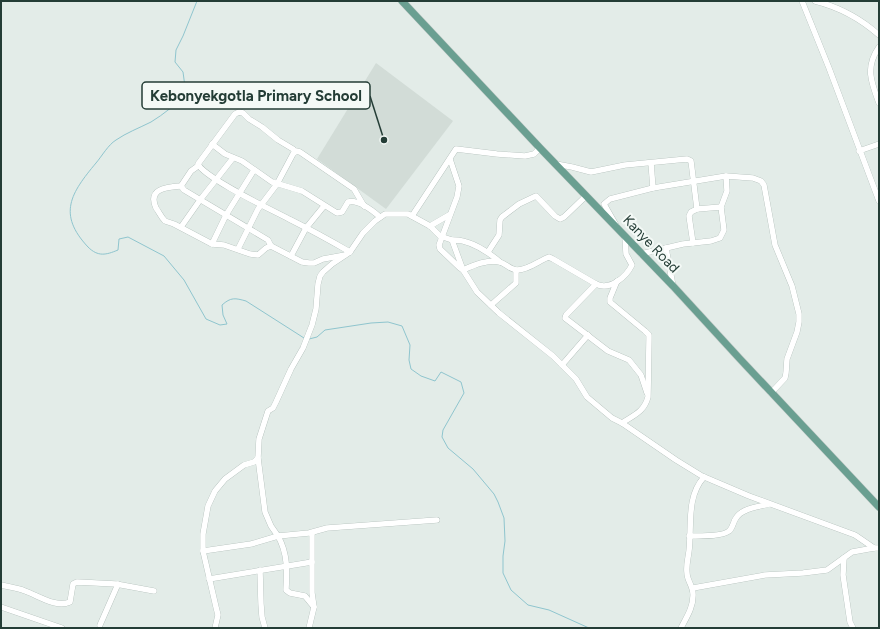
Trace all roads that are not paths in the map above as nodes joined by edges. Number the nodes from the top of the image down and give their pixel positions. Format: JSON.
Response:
{"nodes":[{"id":1,"x":402,"y":1,"type":"edge"},
{"id":2,"x":802,"y":1,"type":"edge"},
{"id":3,"x":815,"y":1,"type":"edge"},
{"id":4,"x":879,"y":35,"type":"edge"},
{"id":5,"x":879,"y":47,"type":"edge"},
{"id":6,"x":879,"y":103,"type":"edge"},
{"id":7,"x":212,"y":144,"type":"junction"},
{"id":8,"x":879,"y":144,"type":"edge"},
{"id":9,"x":540,"y":148,"type":"junction"},
{"id":10,"x":860,"y":151,"type":"junction"},
{"id":11,"x":296,"y":152,"type":"junction"},
{"id":12,"x":233,"y":158,"type":"junction"},
{"id":13,"x":450,"y":159,"type":"junction"},
{"id":14,"x":556,"y":164,"type":"junction"},
{"id":15,"x":651,"y":164,"type":"junction"},
{"id":16,"x":198,"y":166,"type":"junction"},
{"id":17,"x":254,"y":170,"type":"junction"},
{"id":18,"x":726,"y":176,"type":"junction"},
{"id":19,"x":216,"y":179,"type":"junction"},
{"id":20,"x":694,"y":182,"type":"junction"},
{"id":21,"x":277,"y":184,"type":"junction"},
{"id":22,"x":181,"y":186,"type":"junction"},
{"id":23,"x":653,"y":188,"type":"junction"},
{"id":24,"x":239,"y":194,"type":"junction"},
{"id":25,"x":586,"y":196,"type":"junction"},
{"id":26,"x":200,"y":200,"type":"junction"},
{"id":27,"x":879,"y":201,"type":"edge"},
{"id":28,"x":262,"y":204,"type":"junction"},
{"id":29,"x":324,"y":206,"type":"junction"},
{"id":30,"x":364,"y":206,"type":"junction"},
{"id":31,"x":721,"y":206,"type":"junction"},
{"id":32,"x":697,"y":209,"type":"junction"},
{"id":33,"x":226,"y":215,"type":"junction"},
{"id":34,"x":449,"y":215,"type":"junction"},
{"id":35,"x":412,"y":216,"type":"junction"},
{"id":36,"x":380,"y":217,"type":"junction"},
{"id":37,"x":430,"y":226,"type":"junction"},
{"id":38,"x":181,"y":227,"type":"junction"},
{"id":39,"x":248,"y":228,"type":"junction"},
{"id":40,"x":306,"y":228,"type":"junction"},
{"id":41,"x":618,"y":229,"type":"junction"},
{"id":42,"x":625,"y":236,"type":"junction"},
{"id":43,"x":442,"y":237,"type":"junction"},
{"id":44,"x":452,"y":240,"type":"junction"},
{"id":45,"x":693,"y":243,"type":"junction"},
{"id":46,"x":212,"y":244,"type":"junction"},
{"id":47,"x":271,"y":246,"type":"junction"},
{"id":48,"x":666,"y":248,"type":"junction"},
{"id":49,"x":238,"y":249,"type":"junction"},
{"id":50,"x":488,"y":252,"type":"junction"},
{"id":51,"x":349,"y":254,"type":"junction"},
{"id":52,"x":641,"y":254,"type":"junction"},
{"id":53,"x":291,"y":256,"type":"junction"},
{"id":54,"x":325,"y":260,"type":"junction"},
{"id":55,"x":500,"y":262,"type":"junction"},
{"id":56,"x":332,"y":264,"type":"junction"},
{"id":57,"x":327,"y":268,"type":"junction"},
{"id":58,"x":463,"y":270,"type":"junction"},
{"id":59,"x":516,"y":270,"type":"junction"},
{"id":60,"x":617,"y":282,"type":"junction"},
{"id":61,"x":596,"y":284,"type":"junction"},
{"id":62,"x":673,"y":286,"type":"junction"},
{"id":63,"x":491,"y":305,"type":"junction"},
{"id":64,"x":588,"y":335,"type":"junction"},
{"id":65,"x":562,"y":365,"type":"junction"},
{"id":66,"x":771,"y":393,"type":"junction"},
{"id":67,"x":648,"y":397,"type":"junction"},
{"id":68,"x":622,"y":423,"type":"junction"},
{"id":69,"x":258,"y":458,"type":"junction"},
{"id":70,"x":704,"y":477,"type":"junction"},
{"id":71,"x":769,"y":504,"type":"junction"},
{"id":72,"x":879,"y":507,"type":"edge"},
{"id":73,"x":437,"y":520,"type":"dead end"},
{"id":74,"x":312,"y":533,"type":"junction"},
{"id":75,"x":278,"y":536,"type":"junction"},
{"id":76,"x":689,"y":536,"type":"junction"},
{"id":77,"x":876,"y":548,"type":"edge"},
{"id":78,"x":203,"y":551,"type":"junction"},
{"id":79,"x":844,"y":558,"type":"junction"},
{"id":80,"x":312,"y":562,"type":"junction"},
{"id":81,"x":286,"y":567,"type":"junction"},
{"id":82,"x":260,"y":570,"type":"junction"},
{"id":83,"x":209,"y":578,"type":"junction"},
{"id":84,"x":118,"y":584,"type":"junction"},
{"id":85,"x":1,"y":585,"type":"edge"},
{"id":86,"x":693,"y":588,"type":"junction"},
{"id":87,"x":154,"y":591,"type":"dead end"},
{"id":88,"x":1,"y":607,"type":"edge"},
{"id":89,"x":314,"y":608,"type":"junction"},
{"id":90,"x":217,"y":622,"type":"junction"},
{"id":91,"x":100,"y":625,"type":"dead end"},
{"id":92,"x":62,"y":628,"type":"edge"},
{"id":93,"x":215,"y":628,"type":"edge"},
{"id":94,"x":222,"y":628,"type":"edge"},
{"id":95,"x":266,"y":628,"type":"edge"},
{"id":96,"x":309,"y":628,"type":"edge"},
{"id":97,"x":682,"y":628,"type":"edge"},
{"id":98,"x":853,"y":628,"type":"edge"}],
"edges":[{"from":1,"to":9,"type":"main road","name":"Kanye Road"},
{"from":2,"to":10,"type":"street"},
{"from":3,"to":4,"type":"street"},
{"from":5,"to":6,"type":"street"},
{"from":7,"to":11,"type":"street"},
{"from":7,"to":12,"type":"street"},
{"from":7,"to":16,"type":"street"},
{"from":8,"to":10,"type":"street"},
{"from":9,"to":13,"type":"street"},
{"from":9,"to":14,"type":"main road","name":"Kanye Road"},
{"from":10,"to":27,"type":"street"},
{"from":11,"to":21,"type":"street"},
{"from":11,"to":30,"type":"street"},
{"from":12,"to":17,"type":"street"},
{"from":12,"to":19,"type":"street"},
{"from":13,"to":34,"type":"street"},
{"from":13,"to":35,"type":"street"},
{"from":14,"to":15,"type":"street"},
{"from":14,"to":25,"type":"main road","name":"Kanye Road"},
{"from":15,"to":20,"type":"street"},
{"from":15,"to":23,"type":"street"},
{"from":16,"to":19,"type":"street"},
{"from":16,"to":22,"type":"street"},
{"from":17,"to":21,"type":"street"},
{"from":17,"to":24,"type":"street"},
{"from":18,"to":20,"type":"street"},
{"from":18,"to":31,"type":"street"},
{"from":18,"to":66,"type":"street"},
{"from":19,"to":24,"type":"street"},
{"from":19,"to":26,"type":"street"},
{"from":20,"to":23,"type":"street"},
{"from":20,"to":32,"type":"street"},
{"from":21,"to":28,"type":"street"},
{"from":21,"to":29,"type":"street"},
{"from":22,"to":26,"type":"street"},
{"from":22,"to":38,"type":"street"},
{"from":23,"to":41,"type":"street"},
{"from":24,"to":28,"type":"street"},
{"from":24,"to":33,"type":"street"},
{"from":25,"to":41,"type":"main road","name":"Kanye Road"},
{"from":25,"to":50,"type":"street"},
{"from":26,"to":33,"type":"street"},
{"from":26,"to":38,"type":"street"},
{"from":28,"to":39,"type":"street"},
{"from":28,"to":40,"type":"street"},
{"from":29,"to":30,"type":"street"},
{"from":29,"to":40,"type":"street"},
{"from":30,"to":36,"type":"street"},
{"from":31,"to":32,"type":"street"},
{"from":31,"to":45,"type":"street"},
{"from":32,"to":45,"type":"street"},
{"from":33,"to":39,"type":"street"},
{"from":33,"to":46,"type":"street"},
{"from":34,"to":37,"type":"street"},
{"from":34,"to":43,"type":"street"},
{"from":35,"to":36,"type":"street"},
{"from":35,"to":37,"type":"street"},
{"from":36,"to":51,"type":"street"},
{"from":37,"to":43,"type":"street"},
{"from":38,"to":46,"type":"street"},
{"from":39,"to":47,"type":"street"},
{"from":39,"to":49,"type":"street"},
{"from":40,"to":51,"type":"street"},
{"from":40,"to":53,"type":"street"},
{"from":41,"to":42,"type":"main road","name":"Kanye Road"},
{"from":42,"to":52,"type":"main road","name":"Kanye Road"},
{"from":42,"to":60,"type":"street"},
{"from":43,"to":44,"type":"street"},
{"from":43,"to":58,"type":"street"},
{"from":44,"to":50,"type":"street"},
{"from":44,"to":58,"type":"street"},
{"from":45,"to":48,"type":"street"},
{"from":46,"to":49,"type":"street"},
{"from":47,"to":49,"type":"street"},
{"from":47,"to":53,"type":"street"},
{"from":48,"to":52,"type":"street"},
{"from":48,"to":62,"type":"street"},
{"from":50,"to":55,"type":"street"},
{"from":51,"to":54,"type":"street"},
{"from":51,"to":56,"type":"street"},
{"from":52,"to":62,"type":"main road","name":"Kanye Road"},
{"from":53,"to":54,"type":"street"},
{"from":54,"to":56,"type":"street"},
{"from":54,"to":57,"type":"street"},
{"from":55,"to":58,"type":"street"},
{"from":55,"to":59,"type":"street"},
{"from":56,"to":57,"type":"street"},
{"from":57,"to":69,"type":"street"},
{"from":58,"to":63,"type":"street"},
{"from":59,"to":61,"type":"street"},
{"from":59,"to":63,"type":"street"},
{"from":60,"to":61,"type":"street"},
{"from":60,"to":67,"type":"street"},
{"from":61,"to":64,"type":"street"},
{"from":62,"to":66,"type":"main road","name":"Kanye Road"},
{"from":63,"to":65,"type":"street"},
{"from":64,"to":65,"type":"street"},
{"from":64,"to":67,"type":"street"},
{"from":65,"to":68,"type":"street"},
{"from":66,"to":72,"type":"main road","name":"Kanye Road"},
{"from":67,"to":68,"type":"street"},
{"from":68,"to":70,"type":"street"},
{"from":69,"to":75,"type":"street"},
{"from":69,"to":78,"type":"street"},
{"from":70,"to":71,"type":"street"},
{"from":70,"to":76,"type":"street"},
{"from":71,"to":76,"type":"street"},
{"from":71,"to":77,"type":"street"},
{"from":73,"to":74,"type":"street"},
{"from":74,"to":75,"type":"street"},
{"from":74,"to":80,"type":"street"},
{"from":75,"to":78,"type":"street"},
{"from":75,"to":81,"type":"street"},
{"from":76,"to":86,"type":"street"},
{"from":77,"to":79,"type":"street"},
{"from":78,"to":83,"type":"street"},
{"from":79,"to":86,"type":"street"},
{"from":79,"to":98,"type":"street"},
{"from":80,"to":81,"type":"street"},
{"from":80,"to":89,"type":"street"},
{"from":81,"to":82,"type":"street"},
{"from":81,"to":89,"type":"street"},
{"from":82,"to":83,"type":"street"},
{"from":82,"to":95,"type":"street"},
{"from":83,"to":90,"type":"street"},
{"from":84,"to":85,"type":"street"},
{"from":84,"to":87,"type":"street"},
{"from":84,"to":91,"type":"street"},
{"from":86,"to":97,"type":"street"},
{"from":88,"to":92,"type":"street"},
{"from":89,"to":96,"type":"street"},
{"from":90,"to":93,"type":"street"},
{"from":90,"to":94,"type":"street"}]}
